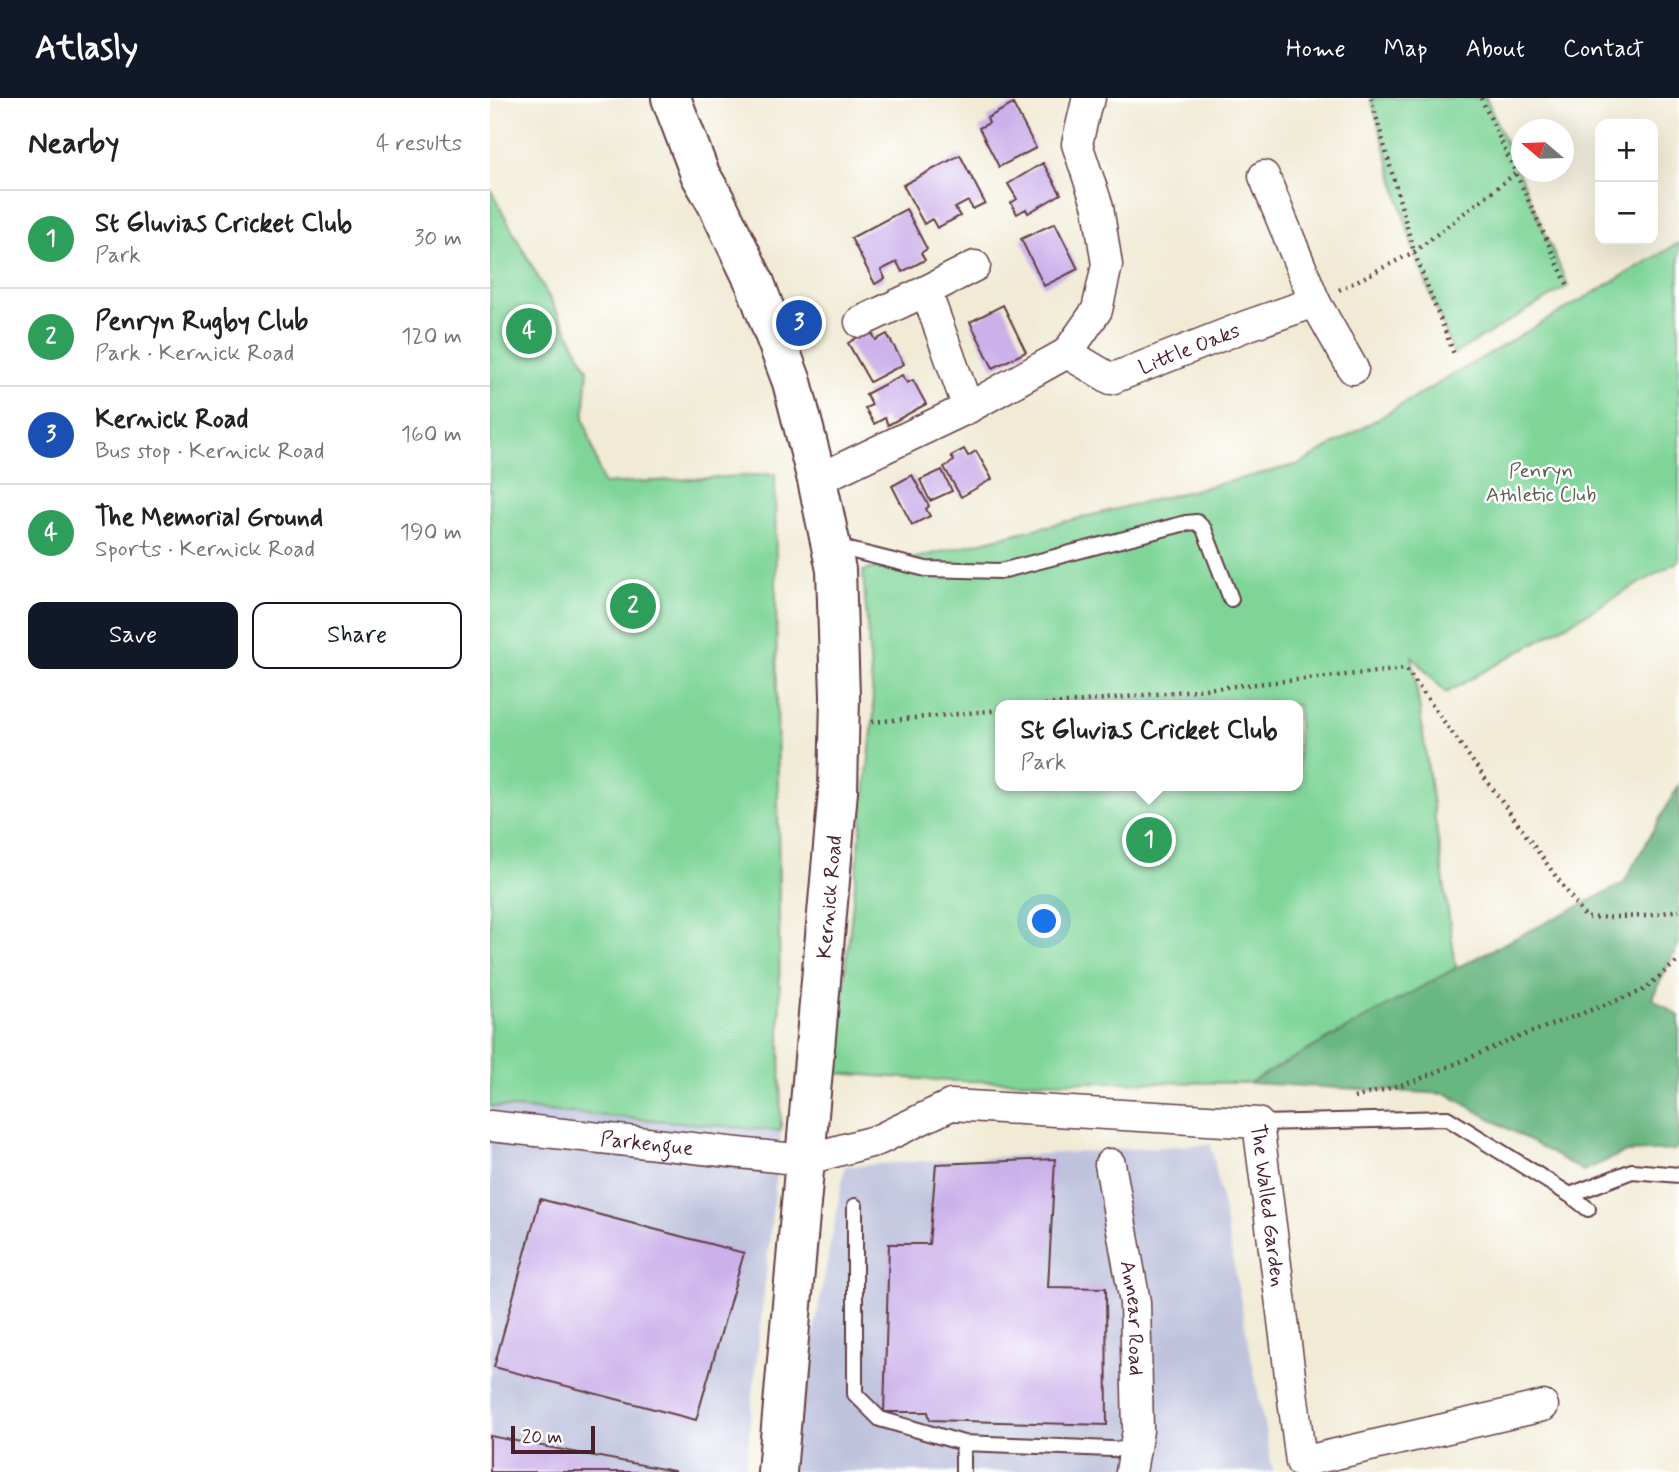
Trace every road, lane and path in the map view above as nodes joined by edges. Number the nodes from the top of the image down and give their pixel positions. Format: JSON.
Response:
{"nodes":[{"id":1,"x":671,"y":98,"type":"edge"},
{"id":2,"x":1090,"y":98,"type":"edge"},
{"id":3,"x":1371,"y":98,"type":"edge"},
{"id":4,"x":1488,"y":98,"type":"edge"},
{"id":5,"x":1482,"y":100,"type":"edge"},
{"id":6,"x":1511,"y":162,"type":"edge"},
{"id":7,"x":1264,"y":176,"type":"dead end"},
{"id":8,"x":1511,"y":177,"type":"edge"},
{"id":9,"x":1520,"y":182,"type":"edge"},
{"id":10,"x":1414,"y":252,"type":"junction"},
{"id":11,"x":975,"y":266,"type":"dead end"},
{"id":12,"x":1568,"y":286,"type":"dead end"},
{"id":13,"x":926,"y":291,"type":"junction"},
{"id":14,"x":1315,"y":302,"type":"junction"},
{"id":15,"x":860,"y":322,"type":"dead end"},
{"id":16,"x":1067,"y":353,"type":"junction"},
{"id":17,"x":1454,"y":354,"type":"dead end"},
{"id":18,"x":1353,"y":369,"type":"dead end"},
{"id":19,"x":968,"y":408,"type":"junction"},
{"id":20,"x":817,"y":480,"type":"junction"},
{"id":21,"x":831,"y":546,"type":"junction"},
{"id":22,"x":1231,"y":599,"type":"dead end"},
{"id":23,"x":1095,"y":700,"type":"edge"},
{"id":24,"x":995,"y":710,"type":"edge"},
{"id":25,"x":839,"y":726,"type":"junction"},
{"id":26,"x":1679,"y":910,"type":"edge"},
{"id":27,"x":1679,"y":960,"type":"edge"},
{"id":28,"x":1349,"y":1099,"type":"dead end"},
{"id":29,"x":1258,"y":1124,"type":"junction"},
{"id":30,"x":490,"y":1126,"type":"edge"},
{"id":31,"x":804,"y":1160,"type":"junction"},
{"id":32,"x":1110,"y":1164,"type":"dead end"},
{"id":33,"x":1679,"y":1175,"type":"edge"},
{"id":34,"x":1570,"y":1195,"type":"junction"},
{"id":35,"x":855,"y":1206,"type":"dead end"},
{"id":36,"x":1588,"y":1209,"type":"dead end"},
{"id":37,"x":1543,"y":1406,"type":"dead end"},
{"id":38,"x":963,"y":1443,"type":"junction"},
{"id":39,"x":1133,"y":1461,"type":"edge"},
{"id":40,"x":777,"y":1472,"type":"edge"},
{"id":41,"x":963,"y":1472,"type":"edge"}],
"edges":[{"from":1,"to":20,"type":"street","name":"Kernick Road"},
{"from":2,"to":16,"type":"street"},
{"from":3,"to":10,"type":"path"},
{"from":4,"to":5,"type":"path"},
{"from":5,"to":6,"type":"path"},
{"from":7,"to":14,"type":"street"},
{"from":8,"to":10,"type":"path"},
{"from":9,"to":12,"type":"path"},
{"from":10,"to":14,"type":"path"},
{"from":10,"to":17,"type":"path"},
{"from":11,"to":13,"type":"street"},
{"from":13,"to":15,"type":"street"},
{"from":13,"to":19,"type":"street"},
{"from":14,"to":16,"type":"street","name":"Little Oaks"},
{"from":14,"to":18,"type":"street"},
{"from":16,"to":19,"type":"street"},
{"from":19,"to":20,"type":"street"},
{"from":20,"to":21,"type":"street","name":"Kernick Road"},
{"from":21,"to":22,"type":"lane"},
{"from":21,"to":25,"type":"street","name":"Kernick Road"},
{"from":23,"to":26,"type":"path"},
{"from":24,"to":25,"type":"path"},
{"from":25,"to":31,"type":"street","name":"Kernick Road"},
{"from":27,"to":28,"type":"path"},
{"from":29,"to":31,"type":"street","name":"The Walled Garden"},
{"from":29,"to":34,"type":"lane"},
{"from":29,"to":37,"type":"street","name":"The Walled Garden"},
{"from":30,"to":31,"type":"street","name":"Parkengue"},
{"from":31,"to":40,"type":"street","name":"Kernick Road"},
{"from":32,"to":39,"type":"street","name":"Annear Road"},
{"from":33,"to":34,"type":"lane"},
{"from":34,"to":36,"type":"lane"},
{"from":35,"to":38,"type":"lane"},
{"from":38,"to":39,"type":"lane"},
{"from":38,"to":41,"type":"lane"}]}
